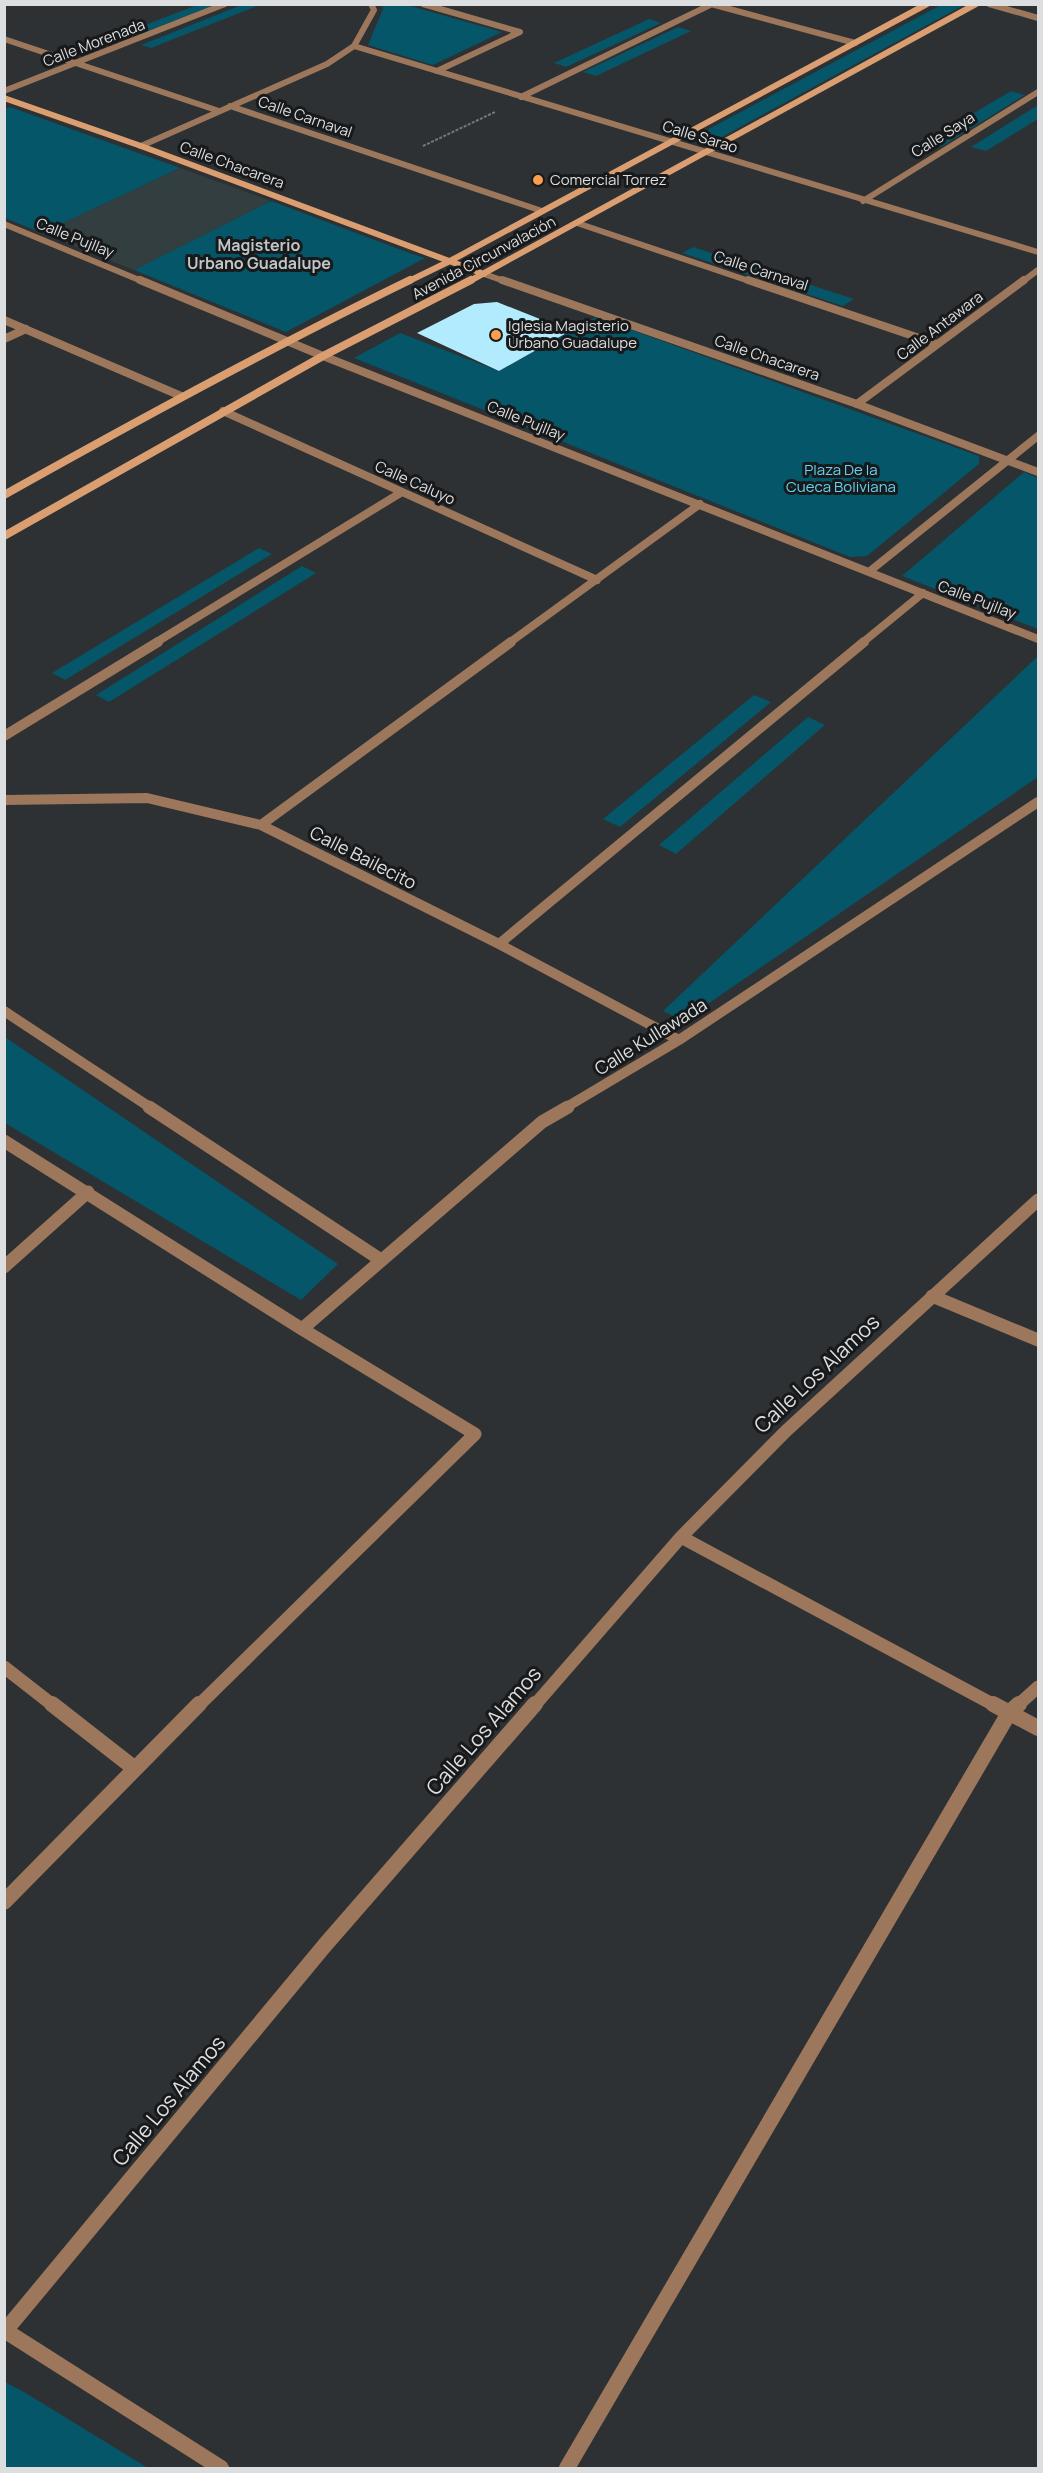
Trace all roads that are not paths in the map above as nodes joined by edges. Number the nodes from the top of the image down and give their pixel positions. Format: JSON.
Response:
{"nodes":[{"id":1,"x":225,"y":4,"type":"edge"},
{"id":2,"x":371,"y":4,"type":"edge"},
{"id":3,"x":423,"y":4,"type":"edge"},
{"id":4,"x":927,"y":4,"type":"edge"},
{"id":5,"x":976,"y":4,"type":"edge"},
{"id":6,"x":989,"y":4,"type":"edge"},
{"id":7,"x":711,"y":5,"type":"edge"},
{"id":8,"x":1038,"y":18,"type":"edge"},
{"id":9,"x":4,"y":39,"type":"edge"},
{"id":10,"x":855,"y":43,"type":"junction"},
{"id":11,"x":354,"y":46,"type":"junction"},
{"id":12,"x":77,"y":63,"type":"junction"},
{"id":13,"x":437,"y":71,"type":"junction"},
{"id":14,"x":4,"y":91,"type":"edge"},
{"id":15,"x":1038,"y":92,"type":"edge"},
{"id":16,"x":523,"y":97,"type":"junction"},
{"id":17,"x":4,"y":98,"type":"edge"},
{"id":18,"x":13,"y":101,"type":"junction"},
{"id":19,"x":4,"y":104,"type":"edge"},
{"id":20,"x":230,"y":106,"type":"junction"},
{"id":21,"x":219,"y":111,"type":"junction"},
{"id":22,"x":670,"y":142,"type":"junction"},
{"id":23,"x":141,"y":146,"type":"junction"},
{"id":24,"x":706,"y":152,"type":"junction"},
{"id":25,"x":863,"y":201,"type":"junction"},
{"id":26,"x":542,"y":211,"type":"junction"},
{"id":27,"x":4,"y":224,"type":"edge"},
{"id":28,"x":577,"y":224,"type":"junction"},
{"id":29,"x":1038,"y":252,"type":"edge"},
{"id":30,"x":450,"y":261,"type":"junction"},
{"id":31,"x":1038,"y":270,"type":"edge"},
{"id":32,"x":484,"y":274,"type":"junction"},
{"id":33,"x":4,"y":320,"type":"edge"},
{"id":34,"x":26,"y":329,"type":"junction"},
{"id":35,"x":4,"y":339,"type":"edge"},
{"id":36,"x":287,"y":340,"type":"junction"},
{"id":37,"x":937,"y":344,"type":"junction"},
{"id":38,"x":323,"y":356,"type":"junction"},
{"id":39,"x":181,"y":396,"type":"junction"},
{"id":40,"x":857,"y":404,"type":"junction"},
{"id":41,"x":223,"y":411,"type":"junction"},
{"id":42,"x":1038,"y":436,"type":"edge"},
{"id":43,"x":1008,"y":461,"type":"junction"},
{"id":44,"x":1038,"y":472,"type":"edge"},
{"id":45,"x":402,"y":492,"type":"junction"},
{"id":46,"x":4,"y":495,"type":"edge"},
{"id":47,"x":700,"y":504,"type":"junction"},
{"id":48,"x":4,"y":536,"type":"edge"},
{"id":49,"x":870,"y":571,"type":"junction"},
{"id":50,"x":597,"y":580,"type":"junction"},
{"id":51,"x":923,"y":593,"type":"junction"},
{"id":52,"x":1038,"y":639,"type":"edge"},
{"id":53,"x":4,"y":736,"type":"edge"},
{"id":54,"x":4,"y":800,"type":"edge"},
{"id":55,"x":1038,"y":802,"type":"edge"},
{"id":56,"x":261,"y":825,"type":"junction"},
{"id":57,"x":499,"y":944,"type":"junction"},
{"id":58,"x":4,"y":1011,"type":"edge"},
{"id":59,"x":680,"y":1040,"type":"junction"},
{"id":60,"x":4,"y":1142,"type":"edge"},
{"id":61,"x":88,"y":1192,"type":"junction"},
{"id":62,"x":1038,"y":1200,"type":"edge"},
{"id":63,"x":381,"y":1260,"type":"junction"},
{"id":64,"x":4,"y":1267,"type":"edge"},
{"id":65,"x":932,"y":1296,"type":"junction"},
{"id":66,"x":302,"y":1329,"type":"junction"},
{"id":67,"x":1038,"y":1340,"type":"edge"},
{"id":68,"x":681,"y":1537,"type":"junction"},
{"id":69,"x":4,"y":1667,"type":"edge"},
{"id":70,"x":1038,"y":1687,"type":"edge"},
{"id":71,"x":1009,"y":1713,"type":"junction"},
{"id":72,"x":1038,"y":1728,"type":"edge"},
{"id":73,"x":134,"y":1768,"type":"junction"},
{"id":74,"x":4,"y":1902,"type":"edge"},
{"id":75,"x":5,"y":2331,"type":"edge"},
{"id":76,"x":221,"y":2469,"type":"edge"},
{"id":77,"x":567,"y":2469,"type":"edge"}],
"edges":[{"from":1,"to":12,"type":"street","name":"Calle Morenada"},
{"from":2,"to":11,"type":"street"},
{"from":3,"to":13,"type":"street"},
{"from":4,"to":10,"type":"main road","name":"Avenida Circunvalación"},
{"from":5,"to":24,"type":"main road","name":"Avenida Circunvalación"},
{"from":6,"to":8,"type":"street"},
{"from":7,"to":10,"type":"street"},
{"from":7,"to":16,"type":"street"},
{"from":9,"to":12,"type":"street"},
{"from":10,"to":22,"type":"main road","name":"Avenida Circunvalación"},
{"from":11,"to":13,"type":"street","name":"Calle Sarao"},
{"from":11,"to":20,"type":"street"},
{"from":12,"to":14,"type":"street","name":"Calle Morenada"},
{"from":12,"to":21,"type":"street"},
{"from":13,"to":16,"type":"street","name":"Calle Sarao"},
{"from":15,"to":25,"type":"street","name":"Calle Saya"},
{"from":16,"to":22,"type":"street","name":"Calle Sarao"},
{"from":17,"to":18,"type":"main road","name":"Calle Chacarera"},
{"from":18,"to":19,"type":"street"},
{"from":18,"to":23,"type":"main road","name":"Calle Chacarera"},
{"from":20,"to":21,"type":"street"},
{"from":20,"to":26,"type":"street","name":"Calle Carnaval"},
{"from":21,"to":23,"type":"street"},
{"from":22,"to":24,"type":"street","name":"Calle Sarao"},
{"from":22,"to":26,"type":"main road","name":"Avenida Circunvalación"},
{"from":23,"to":30,"type":"main road","name":"Calle Chacarera"},
{"from":24,"to":25,"type":"street","name":"Calle Sarao"},
{"from":24,"to":28,"type":"main road","name":"Avenida Circunvalación"},
{"from":25,"to":29,"type":"street","name":"Calle Sarao"},
{"from":26,"to":30,"type":"main road","name":"Avenida Circunvalación"},
{"from":27,"to":36,"type":"street","name":"Calle Pujllay"},
{"from":28,"to":32,"type":"main road","name":"Avenida Circunvalación"},
{"from":28,"to":37,"type":"street","name":"Calle Carnaval"},
{"from":30,"to":32,"type":"main road","name":"Calle Chacarera"},
{"from":30,"to":36,"type":"main road","name":"Avenida Circunvalación"},
{"from":31,"to":37,"type":"street","name":"Calle Antawara"},
{"from":32,"to":38,"type":"main road","name":"Avenida Circunvalación"},
{"from":32,"to":40,"type":"street","name":"Calle Chacarera"},
{"from":33,"to":34,"type":"street"},
{"from":34,"to":35,"type":"street"},
{"from":34,"to":39,"type":"street"},
{"from":36,"to":38,"type":"street","name":"Calle Pujllay"},
{"from":36,"to":39,"type":"main road","name":"Avenida Circunvalación"},
{"from":37,"to":40,"type":"street","name":"Calle Antawara"},
{"from":38,"to":41,"type":"main road","name":"Avenida Circunvalación"},
{"from":38,"to":47,"type":"street","name":"Calle Pujllay"},
{"from":39,"to":46,"type":"main road","name":"Avenida Circunvalación"},
{"from":40,"to":43,"type":"street","name":"Calle Chacarera"},
{"from":41,"to":45,"type":"street","name":"Calle Caluyo"},
{"from":41,"to":48,"type":"main road","name":"Avenida Circunvalación"},
{"from":42,"to":43,"type":"street"},
{"from":43,"to":44,"type":"street","name":"Calle Chacarera"},
{"from":43,"to":49,"type":"street"},
{"from":45,"to":50,"type":"street","name":"Calle Caluyo"},
{"from":45,"to":53,"type":"street"},
{"from":47,"to":49,"type":"street","name":"Calle Pujllay"},
{"from":47,"to":50,"type":"street"},
{"from":49,"to":51,"type":"street","name":"Calle Pujllay"},
{"from":50,"to":56,"type":"street"},
{"from":51,"to":52,"type":"street","name":"Calle Pujllay"},
{"from":51,"to":57,"type":"street"},
{"from":54,"to":56,"type":"street","name":"Calle Bailecito"},
{"from":55,"to":59,"type":"street","name":"Calle Kullawada"},
{"from":56,"to":57,"type":"street","name":"Calle Bailecito"},
{"from":57,"to":59,"type":"street","name":"Calle Bailecito"},
{"from":58,"to":63,"type":"street"},
{"from":59,"to":63,"type":"street","name":"Calle Kullawada"},
{"from":60,"to":61,"type":"street"},
{"from":61,"to":64,"type":"street"},
{"from":61,"to":66,"type":"street"},
{"from":62,"to":65,"type":"street","name":"Calle Los Alamos"},
{"from":63,"to":66,"type":"street","name":"Calle Kullawada"},
{"from":65,"to":67,"type":"street"},
{"from":65,"to":68,"type":"street","name":"Calle Los Alamos"},
{"from":66,"to":73,"type":"street"},
{"from":68,"to":71,"type":"street"},
{"from":68,"to":75,"type":"street","name":"Calle Los Alamos"},
{"from":69,"to":73,"type":"street"},
{"from":70,"to":71,"type":"street"},
{"from":71,"to":72,"type":"street"},
{"from":71,"to":77,"type":"street"},
{"from":73,"to":74,"type":"street"},
{"from":75,"to":76,"type":"street"}]}
